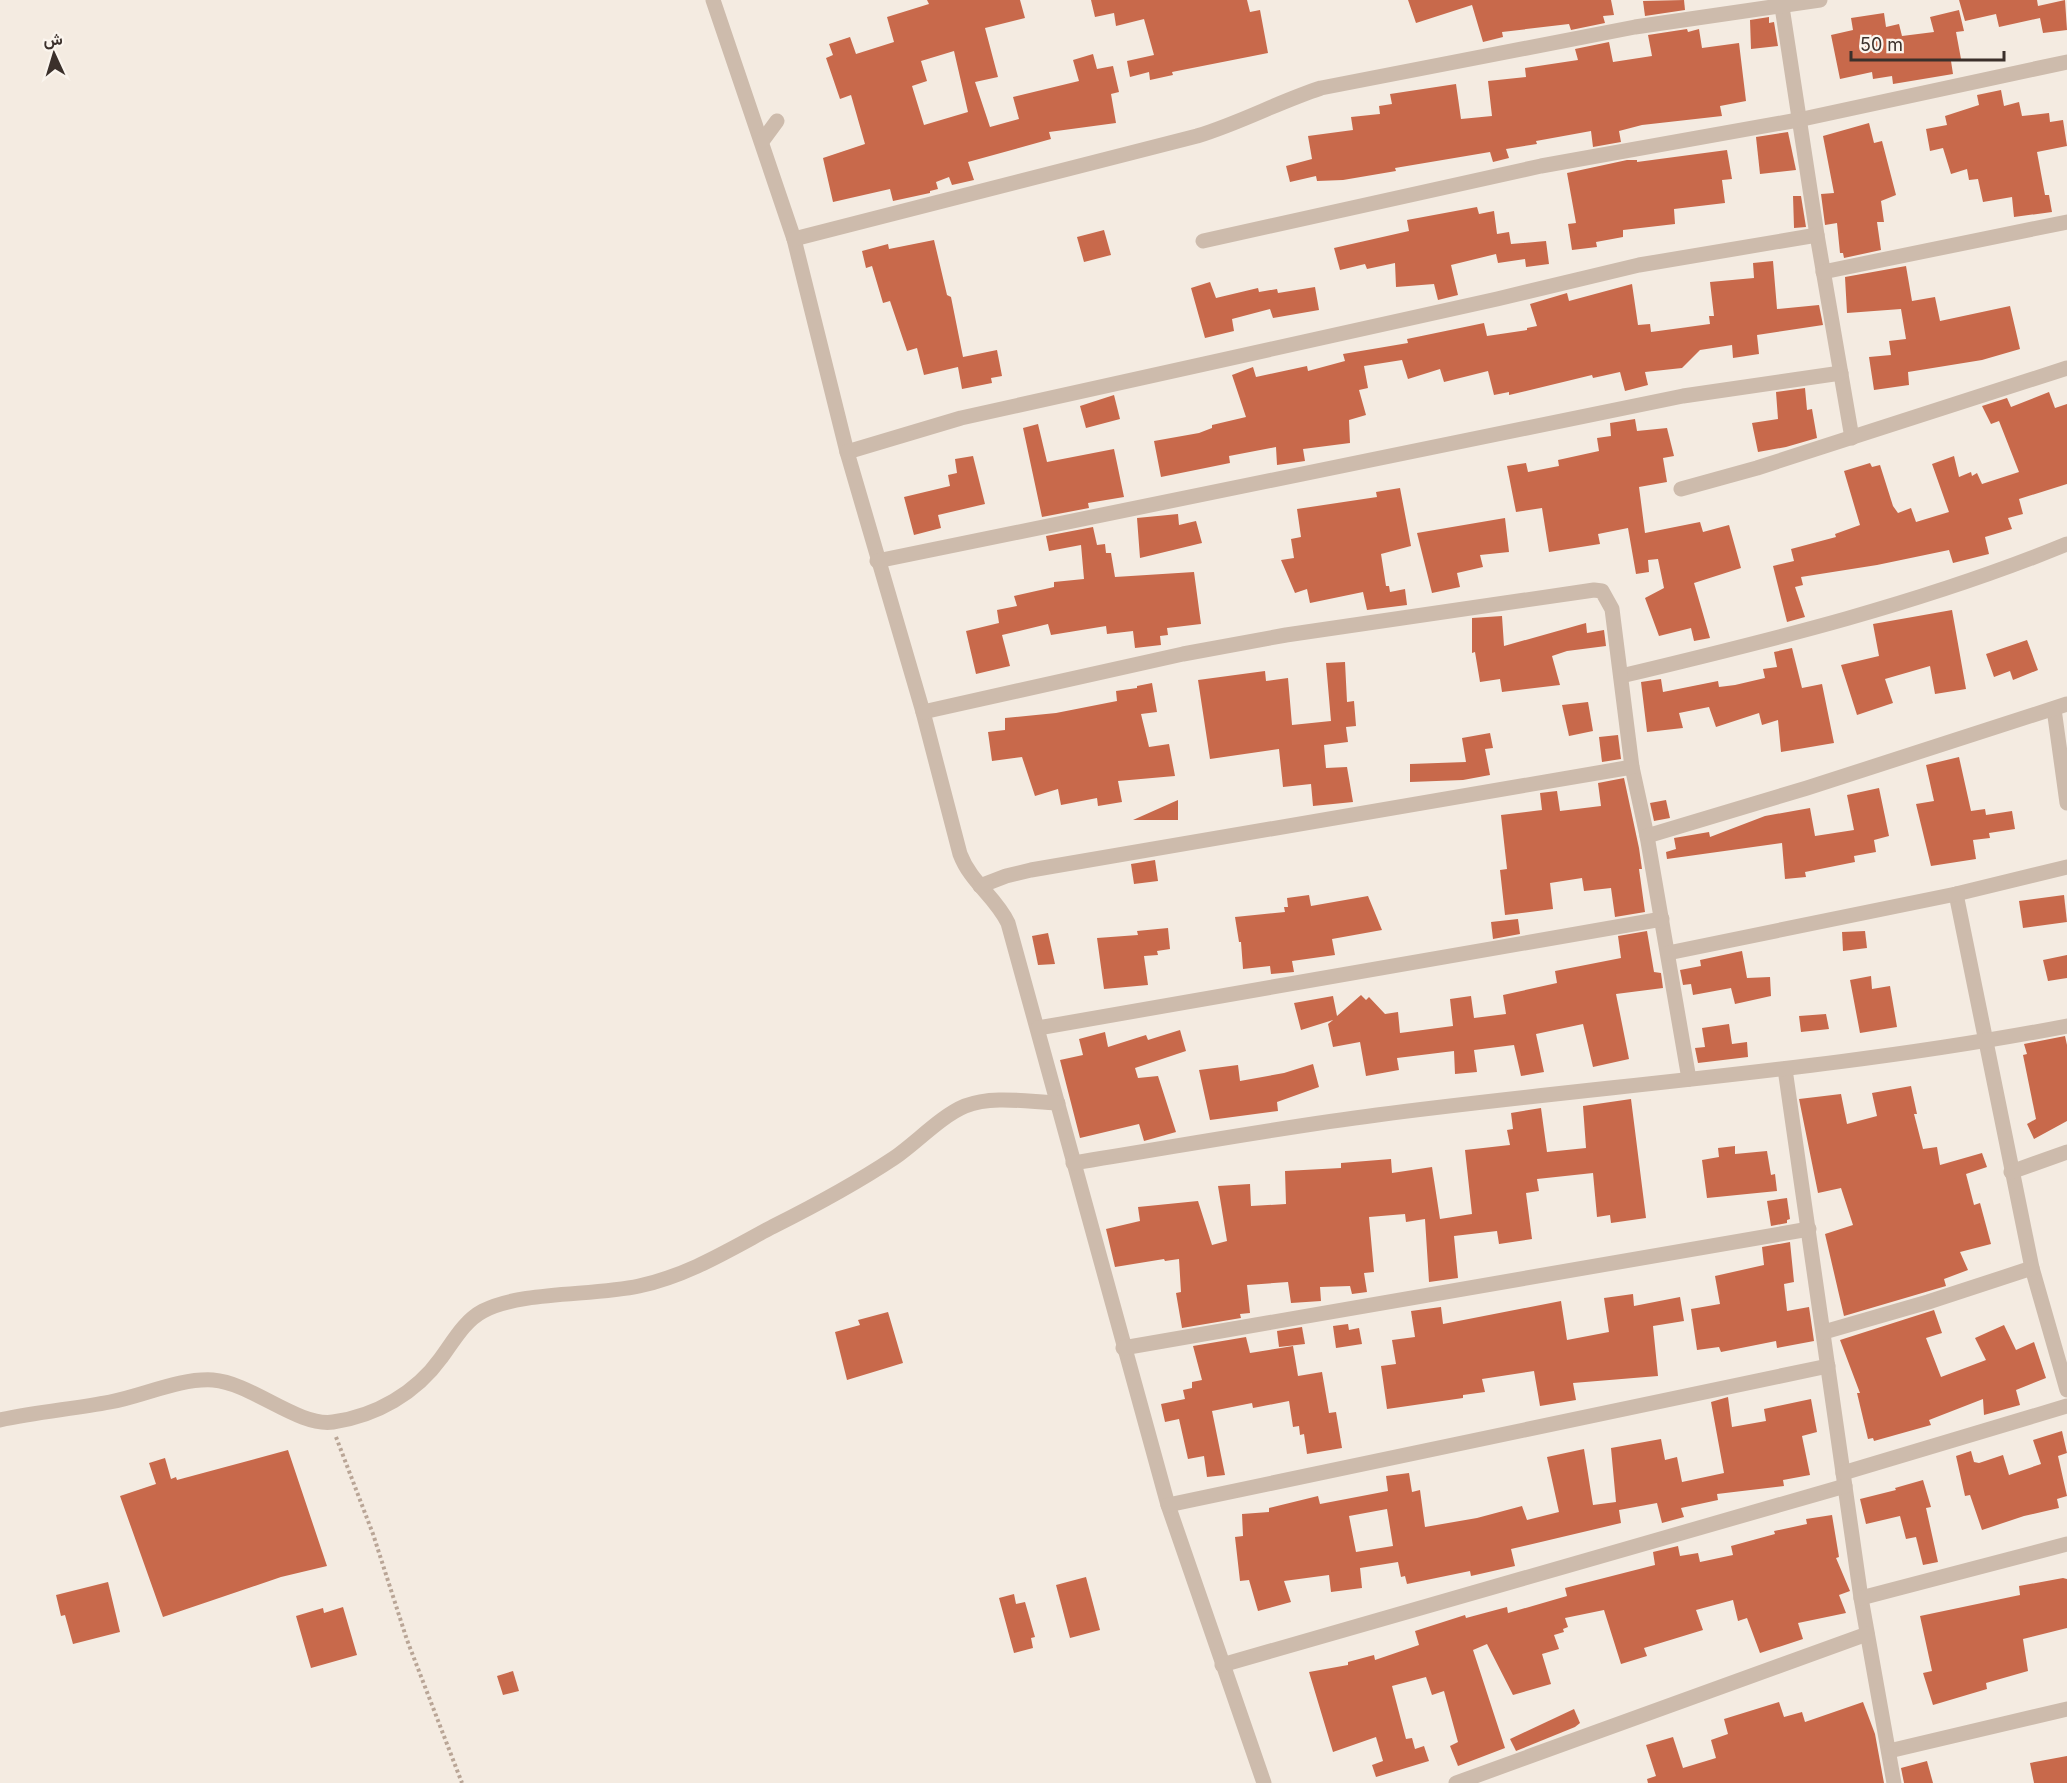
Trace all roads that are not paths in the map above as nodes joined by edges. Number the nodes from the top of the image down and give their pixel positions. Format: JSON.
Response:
{"nodes":[{"id":1,"x":713,"y":0,"type":"edge"},
{"id":2,"x":1820,"y":0,"type":"edge"},
{"id":3,"x":1782,"y":7,"type":"junction"},
{"id":4,"x":2067,"y":62,"type":"edge"},
{"id":5,"x":1798,"y":120,"type":"junction"},
{"id":6,"x":777,"y":121,"type":"dead end"},
{"id":7,"x":763,"y":140,"type":"junction"},
{"id":8,"x":2067,"y":222,"type":"edge"},
{"id":9,"x":1817,"y":235,"type":"junction"},
{"id":10,"x":794,"y":239,"type":"junction"},
{"id":11,"x":1203,"y":241,"type":"dead end"},
{"id":12,"x":1823,"y":272,"type":"junction"},
{"id":13,"x":2067,"y":368,"type":"edge"},
{"id":14,"x":1841,"y":373,"type":"junction"},
{"id":15,"x":1852,"y":438,"type":"junction"},
{"id":16,"x":847,"y":452,"type":"junction"},
{"id":17,"x":1680,"y":489,"type":"dead end"},
{"id":18,"x":2067,"y":544,"type":"edge"},
{"id":19,"x":878,"y":561,"type":"junction"},
{"id":20,"x":1621,"y":676,"type":"junction"},
{"id":21,"x":2061,"y":706,"type":"edge"},
{"id":22,"x":922,"y":712,"type":"junction"},
{"id":23,"x":1632,"y":767,"type":"junction"},
{"id":24,"x":2067,"y":803,"type":"edge"},
{"id":25,"x":1647,"y":836,"type":"junction"},
{"id":26,"x":2067,"y":867,"type":"edge"},
{"id":27,"x":980,"y":886,"type":"junction"},
{"id":28,"x":1956,"y":894,"type":"junction"},
{"id":29,"x":1662,"y":919,"type":"junction"},
{"id":30,"x":1668,"y":953,"type":"junction"},
{"id":31,"x":2067,"y":1026,"type":"edge"},
{"id":32,"x":1038,"y":1028,"type":"junction"},
{"id":33,"x":1984,"y":1042,"type":"junction"},
{"id":34,"x":1785,"y":1069,"type":"junction"},
{"id":35,"x":1689,"y":1079,"type":"junction"},
{"id":36,"x":1058,"y":1103,"type":"junction"},
{"id":37,"x":2067,"y":1152,"type":"edge"},
{"id":38,"x":1073,"y":1163,"type":"junction"},
{"id":39,"x":2011,"y":1172,"type":"junction"},
{"id":40,"x":1809,"y":1229,"type":"junction"},
{"id":41,"x":2032,"y":1268,"type":"junction"},
{"id":42,"x":1824,"y":1332,"type":"junction"},
{"id":43,"x":1123,"y":1348,"type":"junction"},
{"id":44,"x":1828,"y":1366,"type":"junction"},
{"id":45,"x":2067,"y":1390,"type":"edge"},
{"id":46,"x":2067,"y":1406,"type":"edge"},
{"id":47,"x":0,"y":1420,"type":"edge"},
{"id":48,"x":1844,"y":1480,"type":"junction"},
{"id":49,"x":1168,"y":1505,"type":"junction"},
{"id":50,"x":2067,"y":1544,"type":"edge"},
{"id":51,"x":1861,"y":1598,"type":"junction"},
{"id":52,"x":1867,"y":1634,"type":"junction"},
{"id":53,"x":1222,"y":1665,"type":"junction"},
{"id":54,"x":2067,"y":1709,"type":"edge"},
{"id":55,"x":1889,"y":1751,"type":"junction"},
{"id":56,"x":1264,"y":1783,"type":"edge"},
{"id":57,"x":1456,"y":1783,"type":"edge"},
{"id":58,"x":1894,"y":1783,"type":"edge"}],
"edges":[{"from":1,"to":7,"type":"street"},
{"from":2,"to":3,"type":"street"},
{"from":3,"to":5,"type":"street"},
{"from":3,"to":10,"type":"street"},
{"from":4,"to":5,"type":"street"},
{"from":5,"to":9,"type":"street"},
{"from":5,"to":11,"type":"street"},
{"from":6,"to":7,"type":"street"},
{"from":7,"to":10,"type":"street"},
{"from":8,"to":12,"type":"street"},
{"from":9,"to":12,"type":"street"},
{"from":9,"to":16,"type":"street"},
{"from":10,"to":16,"type":"street"},
{"from":12,"to":14,"type":"street"},
{"from":13,"to":15,"type":"street"},
{"from":14,"to":15,"type":"street"},
{"from":14,"to":19,"type":"street"},
{"from":15,"to":17,"type":"street"},
{"from":16,"to":19,"type":"street"},
{"from":18,"to":20,"type":"street"},
{"from":19,"to":22,"type":"street"},
{"from":20,"to":22,"type":"street"},
{"from":20,"to":23,"type":"street"},
{"from":21,"to":24,"type":"street"},
{"from":21,"to":25,"type":"street"},
{"from":22,"to":27,"type":"street"},
{"from":23,"to":25,"type":"street"},
{"from":23,"to":27,"type":"street"},
{"from":25,"to":29,"type":"street"},
{"from":26,"to":28,"type":"street"},
{"from":27,"to":32,"type":"street"},
{"from":28,"to":30,"type":"street"},
{"from":28,"to":33,"type":"street"},
{"from":29,"to":30,"type":"street"},
{"from":29,"to":32,"type":"street"},
{"from":30,"to":35,"type":"street"},
{"from":31,"to":33,"type":"street"},
{"from":32,"to":36,"type":"street"},
{"from":33,"to":34,"type":"street"},
{"from":33,"to":39,"type":"street"},
{"from":34,"to":35,"type":"street"},
{"from":34,"to":40,"type":"street"},
{"from":35,"to":38,"type":"street"},
{"from":36,"to":38,"type":"street"},
{"from":36,"to":47,"type":"street"},
{"from":37,"to":39,"type":"street"},
{"from":38,"to":43,"type":"street"},
{"from":39,"to":41,"type":"street"},
{"from":40,"to":42,"type":"street"},
{"from":40,"to":43,"type":"street"},
{"from":41,"to":42,"type":"street"},
{"from":41,"to":45,"type":"street"},
{"from":42,"to":44,"type":"street"},
{"from":43,"to":49,"type":"street"},
{"from":44,"to":48,"type":"street"},
{"from":44,"to":49,"type":"street"},
{"from":46,"to":48,"type":"street"},
{"from":48,"to":51,"type":"street"},
{"from":48,"to":53,"type":"street"},
{"from":49,"to":53,"type":"street"},
{"from":50,"to":51,"type":"street"},
{"from":51,"to":52,"type":"street"},
{"from":52,"to":55,"type":"street"},
{"from":52,"to":57,"type":"street"},
{"from":53,"to":56,"type":"street"},
{"from":54,"to":55,"type":"street"},
{"from":55,"to":58,"type":"street"}]}
